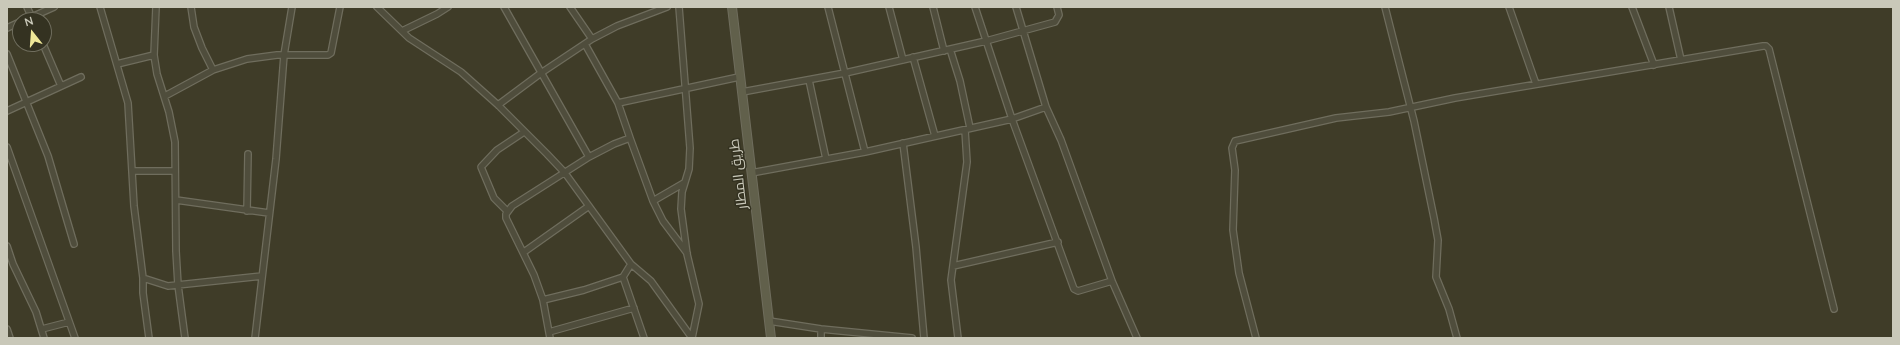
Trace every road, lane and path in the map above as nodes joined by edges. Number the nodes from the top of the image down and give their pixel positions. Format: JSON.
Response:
{"nodes":[{"id":1,"x":54,"y":7,"type":"edge"},
{"id":2,"x":100,"y":7,"type":"edge"},
{"id":3,"x":156,"y":7,"type":"edge"},
{"id":4,"x":191,"y":7,"type":"edge"},
{"id":5,"x":292,"y":7,"type":"edge"},
{"id":6,"x":340,"y":7,"type":"edge"},
{"id":7,"x":377,"y":7,"type":"edge"},
{"id":8,"x":448,"y":7,"type":"edge"},
{"id":9,"x":504,"y":7,"type":"edge"},
{"id":10,"x":570,"y":7,"type":"edge"},
{"id":11,"x":667,"y":7,"type":"edge"},
{"id":12,"x":679,"y":7,"type":"edge"},
{"id":13,"x":732,"y":7,"type":"edge"},
{"id":14,"x":828,"y":7,"type":"edge"},
{"id":15,"x":889,"y":7,"type":"edge"},
{"id":16,"x":933,"y":7,"type":"edge"},
{"id":17,"x":975,"y":7,"type":"edge"},
{"id":18,"x":1016,"y":7,"type":"edge"},
{"id":19,"x":1057,"y":7,"type":"edge"},
{"id":20,"x":1385,"y":7,"type":"edge"},
{"id":21,"x":1509,"y":7,"type":"edge"},
{"id":22,"x":1632,"y":7,"type":"edge"},
{"id":23,"x":1669,"y":7,"type":"edge"},
{"id":24,"x":44,"y":12,"type":"edge"},
{"id":25,"x":1024,"y":30,"type":"junction"},
{"id":26,"x":402,"y":31,"type":"junction"},
{"id":27,"x":592,"y":39,"type":"junction"},
{"id":28,"x":986,"y":41,"type":"junction"},
{"id":29,"x":585,"y":44,"type":"junction"},
{"id":30,"x":947,"y":50,"type":"junction"},
{"id":31,"x":46,"y":52,"type":"edge"},
{"id":32,"x":7,"y":54,"type":"edge"},
{"id":33,"x":284,"y":55,"type":"junction"},
{"id":34,"x":154,"y":56,"type":"junction"},
{"id":35,"x":913,"y":57,"type":"junction"},
{"id":36,"x":903,"y":60,"type":"junction"},
{"id":37,"x":1681,"y":60,"type":"junction"},
{"id":38,"x":117,"y":64,"type":"junction"},
{"id":39,"x":1654,"y":65,"type":"junction"},
{"id":40,"x":213,"y":70,"type":"junction"},
{"id":41,"x":541,"y":73,"type":"junction"},
{"id":42,"x":845,"y":73,"type":"junction"},
{"id":43,"x":81,"y":77,"type":"dead end"},
{"id":44,"x":739,"y":77,"type":"junction"},
{"id":45,"x":809,"y":80,"type":"junction"},
{"id":46,"x":1536,"y":84,"type":"junction"},
{"id":47,"x":61,"y":86,"type":"junction"},
{"id":48,"x":686,"y":89,"type":"junction"},
{"id":49,"x":742,"y":92,"type":"junction"},
{"id":50,"x":165,"y":96,"type":"junction"},
{"id":51,"x":26,"y":102,"type":"junction"},
{"id":52,"x":618,"y":103,"type":"junction"},
{"id":53,"x":498,"y":105,"type":"junction"},
{"id":54,"x":1410,"y":107,"type":"junction"},
{"id":55,"x":1046,"y":108,"type":"junction"},
{"id":56,"x":7,"y":111,"type":"edge"},
{"id":57,"x":1012,"y":119,"type":"junction"},
{"id":58,"x":968,"y":129,"type":"junction"},
{"id":59,"x":524,"y":132,"type":"junction"},
{"id":60,"x":935,"y":136,"type":"junction"},
{"id":61,"x":630,"y":138,"type":"junction"},
{"id":62,"x":903,"y":143,"type":"junction"},
{"id":63,"x":7,"y":147,"type":"edge"},
{"id":64,"x":865,"y":152,"type":"junction"},
{"id":65,"x":248,"y":154,"type":"dead end"},
{"id":66,"x":589,"y":157,"type":"junction"},
{"id":67,"x":826,"y":159,"type":"junction"},
{"id":68,"x":133,"y":171,"type":"junction"},
{"id":69,"x":175,"y":171,"type":"junction"},
{"id":70,"x":565,"y":173,"type":"junction"},
{"id":71,"x":751,"y":173,"type":"junction"},
{"id":72,"x":684,"y":183,"type":"junction"},
{"id":73,"x":176,"y":200,"type":"junction"},
{"id":74,"x":653,"y":201,"type":"junction"},
{"id":75,"x":589,"y":206,"type":"junction"},
{"id":76,"x":247,"y":210,"type":"junction"},
{"id":77,"x":507,"y":211,"type":"junction"},
{"id":78,"x":269,"y":213,"type":"junction"},
{"id":79,"x":1058,"y":242,"type":"junction"},
{"id":80,"x":74,"y":244,"type":"dead end"},
{"id":81,"x":7,"y":246,"type":"edge"},
{"id":82,"x":524,"y":252,"type":"junction"},
{"id":83,"x":687,"y":254,"type":"junction"},
{"id":84,"x":13,"y":264,"type":"junction"},
{"id":85,"x":631,"y":264,"type":"junction"},
{"id":86,"x":953,"y":266,"type":"junction"},
{"id":87,"x":7,"y":267,"type":"edge"},
{"id":88,"x":262,"y":276,"type":"junction"},
{"id":89,"x":623,"y":277,"type":"junction"},
{"id":90,"x":144,"y":278,"type":"junction"},
{"id":91,"x":1112,"y":281,"type":"junction"},
{"id":92,"x":178,"y":285,"type":"junction"},
{"id":93,"x":543,"y":300,"type":"junction"},
{"id":94,"x":634,"y":308,"type":"junction"},
{"id":95,"x":1834,"y":309,"type":"dead end"},
{"id":96,"x":769,"y":321,"type":"junction"},
{"id":97,"x":69,"y":322,"type":"junction"},
{"id":98,"x":7,"y":329,"type":"edge"},
{"id":99,"x":42,"y":329,"type":"junction"},
{"id":100,"x":821,"y":329,"type":"junction"},
{"id":101,"x":549,"y":335,"type":"edge"},
{"id":102,"x":862,"y":335,"type":"edge"},
{"id":103,"x":10,"y":338,"type":"edge"},
{"id":104,"x":44,"y":338,"type":"edge"},
{"id":105,"x":75,"y":338,"type":"edge"},
{"id":106,"x":149,"y":338,"type":"edge"},
{"id":107,"x":185,"y":338,"type":"edge"},
{"id":108,"x":255,"y":338,"type":"edge"},
{"id":109,"x":644,"y":338,"type":"edge"},
{"id":110,"x":692,"y":338,"type":"edge"},
{"id":111,"x":771,"y":338,"type":"edge"},
{"id":112,"x":821,"y":338,"type":"edge"},
{"id":113,"x":912,"y":338,"type":"edge"},
{"id":114,"x":924,"y":338,"type":"edge"},
{"id":115,"x":958,"y":338,"type":"edge"},
{"id":116,"x":1137,"y":338,"type":"edge"},
{"id":117,"x":1256,"y":338,"type":"edge"},
{"id":118,"x":1457,"y":338,"type":"edge"}],
"edges":[{"from":1,"to":24,"type":"street"},
{"from":2,"to":38,"type":"street"},
{"from":3,"to":34,"type":"street"},
{"from":4,"to":40,"type":"street"},
{"from":5,"to":33,"type":"street"},
{"from":6,"to":33,"type":"street"},
{"from":7,"to":26,"type":"street"},
{"from":8,"to":26,"type":"street"},
{"from":9,"to":41,"type":"street"},
{"from":10,"to":27,"type":"street"},
{"from":11,"to":27,"type":"street"},
{"from":12,"to":48,"type":"street"},
{"from":13,"to":44,"type":"main road","name":"طريق المطار"},
{"from":14,"to":42,"type":"street"},
{"from":15,"to":36,"type":"street"},
{"from":16,"to":30,"type":"street"},
{"from":17,"to":28,"type":"street"},
{"from":18,"to":25,"type":"street"},
{"from":19,"to":25,"type":"street"},
{"from":20,"to":54,"type":"street"},
{"from":21,"to":46,"type":"street"},
{"from":22,"to":39,"type":"street"},
{"from":23,"to":37,"type":"street"},
{"from":25,"to":28,"type":"street"},
{"from":25,"to":55,"type":"street"},
{"from":26,"to":53,"type":"street"},
{"from":27,"to":29,"type":"street"},
{"from":28,"to":30,"type":"street"},
{"from":28,"to":57,"type":"street"},
{"from":29,"to":41,"type":"street"},
{"from":29,"to":52,"type":"street"},
{"from":30,"to":35,"type":"street"},
{"from":30,"to":58,"type":"street"},
{"from":31,"to":47,"type":"street"},
{"from":32,"to":51,"type":"street"},
{"from":33,"to":40,"type":"street"},
{"from":33,"to":78,"type":"street"},
{"from":34,"to":38,"type":"street"},
{"from":34,"to":50,"type":"street"},
{"from":35,"to":36,"type":"street"},
{"from":35,"to":60,"type":"street"},
{"from":36,"to":42,"type":"street"},
{"from":37,"to":39,"type":"street"},
{"from":37,"to":95,"type":"street"},
{"from":38,"to":68,"type":"street"},
{"from":39,"to":46,"type":"street"},
{"from":40,"to":50,"type":"street"},
{"from":41,"to":53,"type":"street"},
{"from":41,"to":66,"type":"street"},
{"from":42,"to":45,"type":"street"},
{"from":42,"to":64,"type":"street"},
{"from":43,"to":47,"type":"street"},
{"from":44,"to":48,"type":"street"},
{"from":44,"to":49,"type":"main road","name":"طريق المطار"},
{"from":45,"to":49,"type":"street"},
{"from":45,"to":67,"type":"street"},
{"from":46,"to":54,"type":"street"},
{"from":47,"to":51,"type":"street"},
{"from":48,"to":52,"type":"street"},
{"from":48,"to":72,"type":"street"},
{"from":49,"to":71,"type":"main road","name":"طريق المطار"},
{"from":50,"to":69,"type":"street"},
{"from":51,"to":56,"type":"street"},
{"from":51,"to":80,"type":"street"},
{"from":52,"to":61,"type":"street"},
{"from":53,"to":59,"type":"street"},
{"from":54,"to":117,"type":"street"},
{"from":54,"to":118,"type":"street"},
{"from":55,"to":57,"type":"street"},
{"from":55,"to":91,"type":"street"},
{"from":57,"to":58,"type":"street"},
{"from":57,"to":79,"type":"street"},
{"from":58,"to":60,"type":"street"},
{"from":58,"to":86,"type":"street"},
{"from":59,"to":70,"type":"street"},
{"from":59,"to":77,"type":"street"},
{"from":60,"to":62,"type":"street"},
{"from":61,"to":66,"type":"street"},
{"from":61,"to":74,"type":"street"},
{"from":62,"to":64,"type":"street"},
{"from":62,"to":114,"type":"street"},
{"from":63,"to":97,"type":"street"},
{"from":64,"to":67,"type":"street"},
{"from":65,"to":76,"type":"street"},
{"from":66,"to":70,"type":"street"},
{"from":67,"to":71,"type":"street"},
{"from":68,"to":69,"type":"street"},
{"from":68,"to":90,"type":"street"},
{"from":69,"to":73,"type":"street"},
{"from":70,"to":75,"type":"street"},
{"from":70,"to":77,"type":"street"},
{"from":71,"to":96,"type":"main road","name":"طريق المطار"},
{"from":72,"to":74,"type":"street"},
{"from":72,"to":83,"type":"street"},
{"from":73,"to":76,"type":"street"},
{"from":73,"to":92,"type":"street"},
{"from":74,"to":83,"type":"street"},
{"from":75,"to":82,"type":"street"},
{"from":75,"to":85,"type":"street"},
{"from":76,"to":78,"type":"street"},
{"from":77,"to":82,"type":"street"},
{"from":78,"to":88,"type":"street"},
{"from":79,"to":86,"type":"street"},
{"from":79,"to":91,"type":"street"},
{"from":81,"to":84,"type":"street"},
{"from":82,"to":93,"type":"street"},
{"from":83,"to":110,"type":"street"},
{"from":84,"to":87,"type":"street"},
{"from":84,"to":99,"type":"street"},
{"from":85,"to":89,"type":"street"},
{"from":85,"to":110,"type":"street"},
{"from":86,"to":115,"type":"street"},
{"from":88,"to":92,"type":"street"},
{"from":88,"to":108,"type":"street"},
{"from":89,"to":93,"type":"street"},
{"from":89,"to":94,"type":"street"},
{"from":90,"to":92,"type":"street"},
{"from":90,"to":106,"type":"street"},
{"from":91,"to":116,"type":"street"},
{"from":92,"to":107,"type":"street"},
{"from":93,"to":101,"type":"street"},
{"from":94,"to":101,"type":"street"},
{"from":94,"to":109,"type":"street"},
{"from":96,"to":100,"type":"street"},
{"from":96,"to":111,"type":"main road","name":"طريق المطار"},
{"from":97,"to":99,"type":"street"},
{"from":97,"to":105,"type":"street"},
{"from":98,"to":103,"type":"street"},
{"from":99,"to":104,"type":"street"},
{"from":100,"to":102,"type":"street"},
{"from":100,"to":112,"type":"street"},
{"from":102,"to":113,"type":"street"}]}
